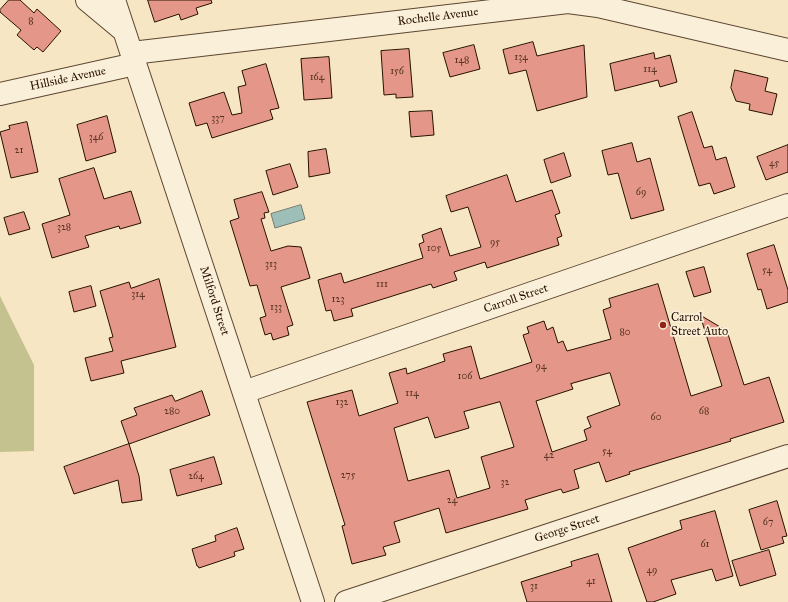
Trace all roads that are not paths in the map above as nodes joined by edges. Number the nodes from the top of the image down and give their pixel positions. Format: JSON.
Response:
{"nodes":[{"id":1,"x":88,"y":0,"type":"edge"},
{"id":2,"x":114,"y":0,"type":"edge"},
{"id":3,"x":124,"y":30,"type":"junction"},
{"id":4,"x":788,"y":50,"type":"edge"},
{"id":5,"x":134,"y":59,"type":"junction"},
{"id":6,"x":0,"y":94,"type":"edge"},
{"id":7,"x":788,"y":205,"type":"edge"},
{"id":8,"x":244,"y":392,"type":"junction"},
{"id":9,"x":788,"y":456,"type":"edge"},
{"id":10,"x":313,"y":602,"type":"edge"},
{"id":11,"x":346,"y":602,"type":"edge"}],
"edges":[{"from":1,"to":3,"type":"street"},
{"from":2,"to":3,"type":"street","name":"Milford Street"},
{"from":3,"to":5,"type":"street","name":"Milford Street"},
{"from":4,"to":5,"type":"street","name":"Rochelle Avenue"},
{"from":5,"to":6,"type":"street","name":"Hillside Avenue"},
{"from":5,"to":8,"type":"street","name":"Milford Street"},
{"from":7,"to":8,"type":"street","name":"Carroll Street"},
{"from":8,"to":10,"type":"street","name":"Milford Street"},
{"from":9,"to":11,"type":"street","name":"George Street"}]}
